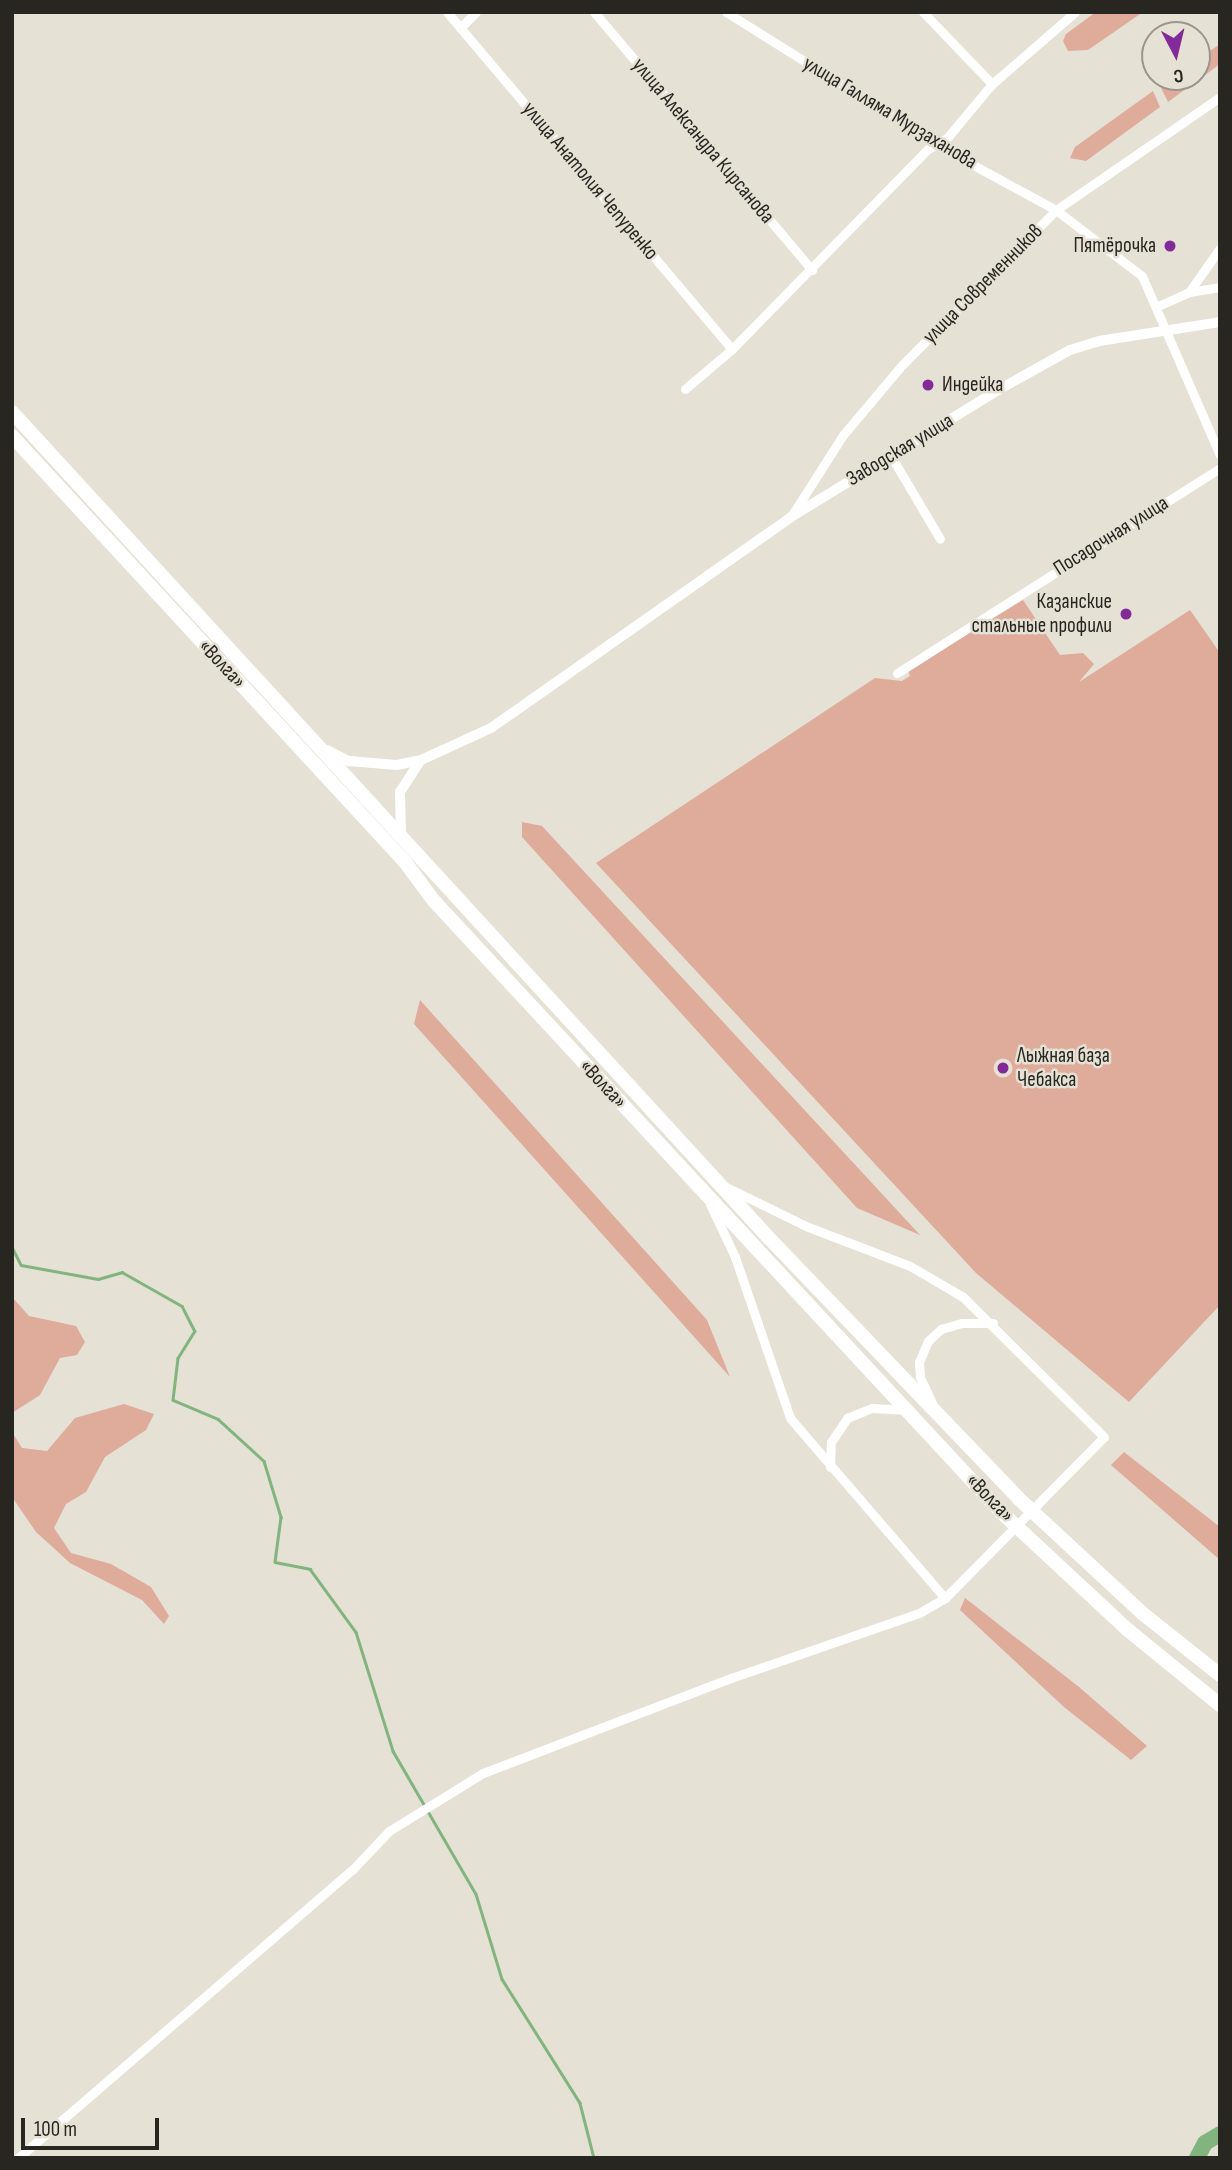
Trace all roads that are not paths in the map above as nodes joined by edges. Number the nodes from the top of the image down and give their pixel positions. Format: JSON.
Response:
{"nodes":[{"id":1,"x":447,"y":12,"type":"edge"},
{"id":2,"x":476,"y":12,"type":"edge"},
{"id":3,"x":594,"y":12,"type":"edge"},
{"id":4,"x":726,"y":12,"type":"edge"},
{"id":5,"x":923,"y":12,"type":"edge"},
{"id":6,"x":1075,"y":12,"type":"edge"},
{"id":7,"x":460,"y":28,"type":"junction"},
{"id":8,"x":992,"y":84,"type":"junction"},
{"id":9,"x":1220,"y":97,"type":"edge"},
{"id":10,"x":938,"y":144,"type":"junction"},
{"id":11,"x":1056,"y":210,"type":"junction"},
{"id":12,"x":1220,"y":248,"type":"edge"},
{"id":13,"x":811,"y":270,"type":"junction"},
{"id":14,"x":1220,"y":287,"type":"edge"},
{"id":15,"x":1189,"y":292,"type":"junction"},
{"id":16,"x":1158,"y":306,"type":"junction"},
{"id":17,"x":1220,"y":322,"type":"edge"},
{"id":18,"x":1167,"y":329,"type":"junction"},
{"id":19,"x":733,"y":349,"type":"junction"},
{"id":20,"x":685,"y":389,"type":"dead end"},
{"id":21,"x":12,"y":412,"type":"edge"},
{"id":22,"x":12,"y":436,"type":"edge"},
{"id":23,"x":1220,"y":455,"type":"edge"},
{"id":24,"x":891,"y":456,"type":"junction"},
{"id":25,"x":1220,"y":468,"type":"edge"},
{"id":26,"x":791,"y":517,"type":"junction"},
{"id":27,"x":940,"y":539,"type":"dead end"},
{"id":28,"x":897,"y":673,"type":"dead end"},
{"id":29,"x":327,"y":750,"type":"junction"},
{"id":30,"x":421,"y":760,"type":"junction"},
{"id":31,"x":401,"y":834,"type":"junction"},
{"id":32,"x":720,"y":1184,"type":"junction"},
{"id":33,"x":706,"y":1196,"type":"junction"},
{"id":34,"x":993,"y":1324,"type":"junction"},
{"id":35,"x":934,"y":1407,"type":"junction"},
{"id":36,"x":906,"y":1410,"type":"junction"},
{"id":37,"x":830,"y":1467,"type":"junction"},
{"id":38,"x":945,"y":1598,"type":"junction"},
{"id":39,"x":1220,"y":1675,"type":"edge"},
{"id":40,"x":1220,"y":1704,"type":"edge"},
{"id":41,"x":18,"y":2158,"type":"edge"}],
"edges":[{"from":1,"to":7,"type":"street","name":"улица Анатолия Чепуренко"},
{"from":2,"to":7,"type":"street"},
{"from":3,"to":13,"type":"street","name":"улица Александра Кирсанова"},
{"from":4,"to":10,"type":"street","name":"улица Галляма Мурзаханова"},
{"from":5,"to":8,"type":"street"},
{"from":6,"to":8,"type":"street"},
{"from":7,"to":19,"type":"street","name":"улица Анатолия Чепуренко"},
{"from":8,"to":10,"type":"street"},
{"from":9,"to":11,"type":"street","name":"улица Современников"},
{"from":10,"to":11,"type":"street","name":"улица Галляма Мурзаханова"},
{"from":10,"to":13,"type":"street"},
{"from":11,"to":16,"type":"street","name":"улица Галляма Мурзаханова"},
{"from":11,"to":26,"type":"street","name":"улица Современников"},
{"from":12,"to":15,"type":"street"},
{"from":13,"to":19,"type":"street"},
{"from":14,"to":15,"type":"street"},
{"from":15,"to":16,"type":"street"},
{"from":16,"to":18,"type":"street","name":"улица Галляма Мурзаханова"},
{"from":17,"to":18,"type":"street","name":"Заводская улица"},
{"from":18,"to":23,"type":"street","name":"улица Галляма Мурзаханова"},
{"from":18,"to":24,"type":"street","name":"Заводская улица"},
{"from":19,"to":20,"type":"street"},
{"from":21,"to":29,"type":"highway","name":"«Волга»"},
{"from":22,"to":33,"type":"highway","name":"«Волга»"},
{"from":24,"to":26,"type":"street","name":"Заводская улица"},
{"from":24,"to":27,"type":"street"},
{"from":25,"to":28,"type":"street","name":"Посадочная улица"},
{"from":26,"to":30,"type":"street","name":"Заводская улица"},
{"from":29,"to":30,"type":"street"},
{"from":29,"to":31,"type":"highway","name":"«Волга»"},
{"from":30,"to":31,"type":"street"},
{"from":31,"to":32,"type":"highway","name":"«Волга»"},
{"from":32,"to":34,"type":"street"},
{"from":32,"to":35,"type":"highway","name":"«Волга»"},
{"from":33,"to":36,"type":"highway","name":"«Волга»"},
{"from":33,"to":37,"type":"street"},
{"from":34,"to":35,"type":"street"},
{"from":34,"to":38,"type":"street"},
{"from":35,"to":39,"type":"highway","name":"«Волга»"},
{"from":36,"to":37,"type":"street"},
{"from":36,"to":40,"type":"highway","name":"«Волга»"},
{"from":37,"to":38,"type":"street"},
{"from":38,"to":41,"type":"street"}]}
